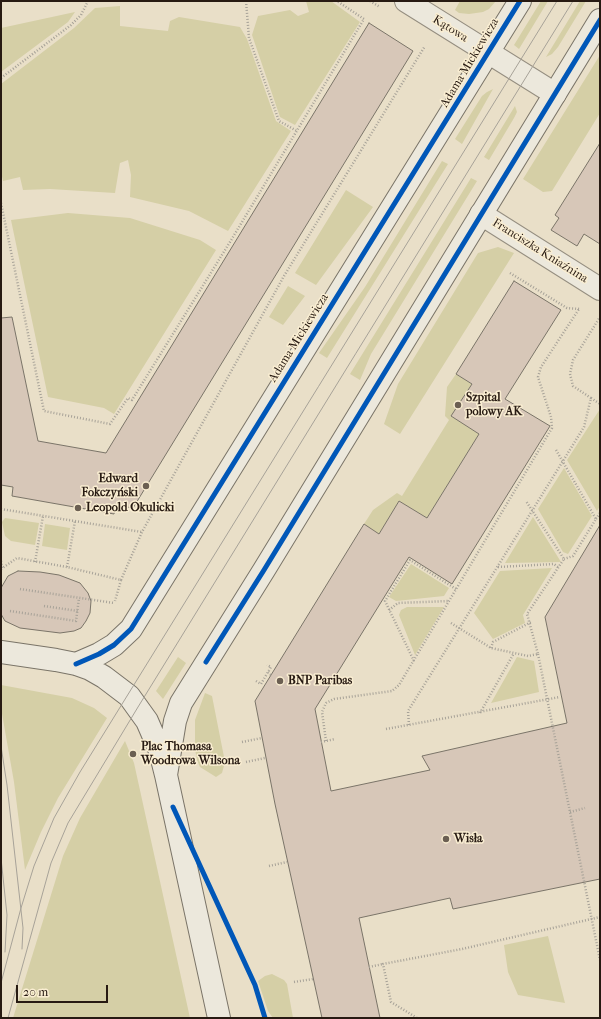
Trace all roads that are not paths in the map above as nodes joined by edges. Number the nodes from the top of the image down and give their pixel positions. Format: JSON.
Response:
{"nodes":[{"id":1,"x":406,"y":1,"type":"edge"},
{"id":2,"x":520,"y":1,"type":"edge"},
{"id":3,"x":600,"y":20,"type":"edge"},
{"id":4,"x":488,"y":53,"type":"junction"},
{"id":5,"x":555,"y":94,"type":"junction"},
{"id":6,"x":481,"y":214,"type":"junction"},
{"id":7,"x":600,"y":289,"type":"edge"},
{"id":8,"x":1,"y":652,"type":"edge"},
{"id":9,"x":76,"y":664,"type":"junction"},
{"id":10,"x":166,"y":775,"type":"junction"},
{"id":11,"x":219,"y":1018,"type":"edge"}],
"edges":[{"from":1,"to":4,"type":"street","name":"Kątowa"},
{"from":2,"to":4,"type":"street","name":"Adama Mickiewicza"},
{"from":3,"to":5,"type":"street"},
{"from":4,"to":5,"type":"street","name":"Kątowa"},
{"from":4,"to":9,"type":"street","name":"Adama Mickiewicza"},
{"from":5,"to":6,"type":"street"},
{"from":6,"to":7,"type":"street","name":"Franciszka Kniaźnina"},
{"from":6,"to":10,"type":"street"},
{"from":8,"to":9,"type":"street"},
{"from":9,"to":10,"type":"street"},
{"from":10,"to":11,"type":"street"}]}
